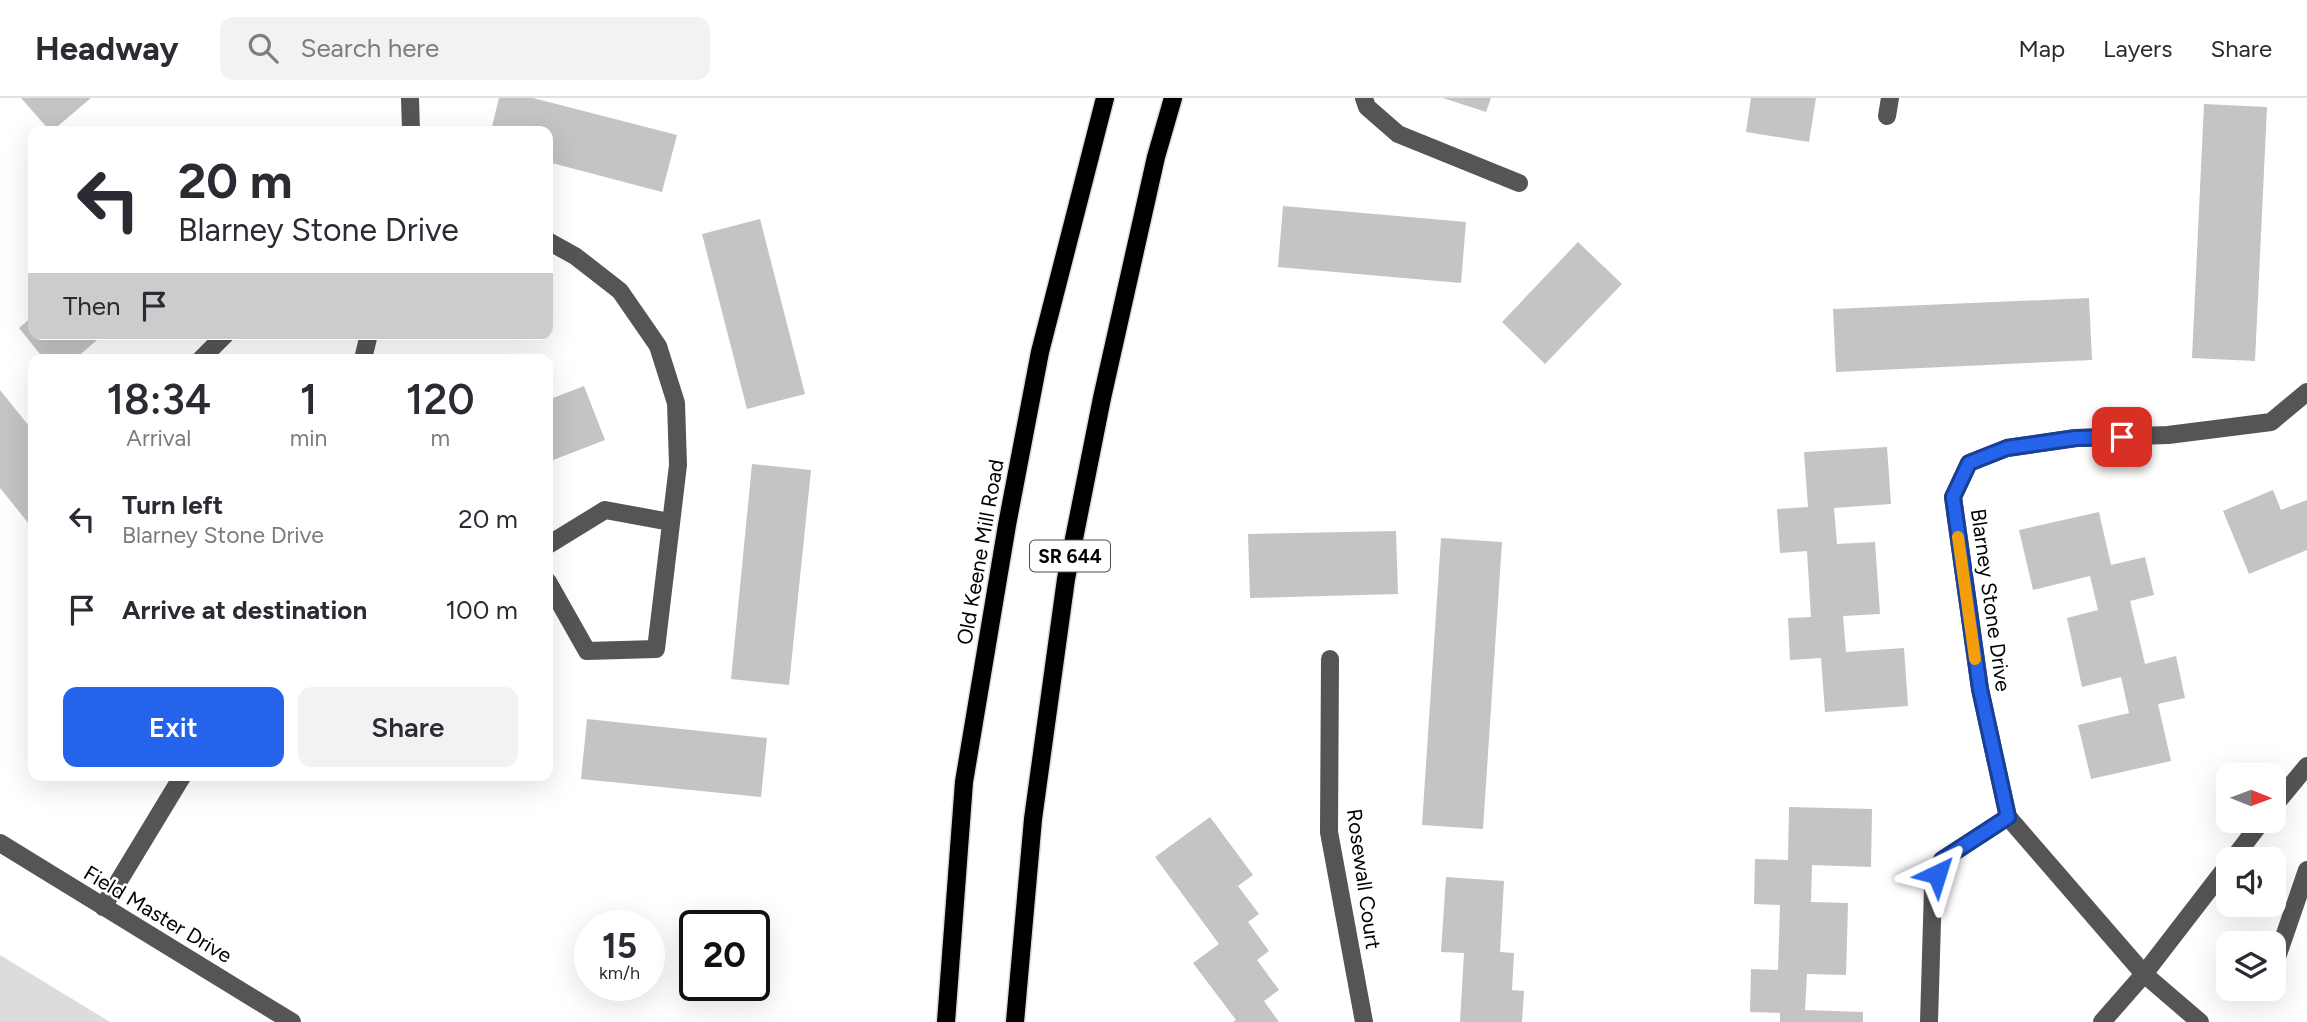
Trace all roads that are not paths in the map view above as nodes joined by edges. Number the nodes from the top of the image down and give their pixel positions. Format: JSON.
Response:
{"nodes":[{"id":1,"x":410,"y":98,"type":"edge"},
{"id":2,"x":1105,"y":98,"type":"edge"},
{"id":3,"x":1173,"y":98,"type":"edge"},
{"id":4,"x":1364,"y":98,"type":"edge"},
{"id":5,"x":411,"y":126,"type":"edge"},
{"id":6,"x":1519,"y":183,"type":"dead end"},
{"id":7,"x":553,"y":244,"type":"edge"},
{"id":8,"x":220,"y":340,"type":"edge"},
{"id":9,"x":206,"y":354,"type":"edge"},
{"id":10,"x":2307,"y":392,"type":"edge"},
{"id":11,"x":670,"y":522,"type":"junction"},
{"id":12,"x":553,"y":542,"type":"edge"},
{"id":13,"x":553,"y":591,"type":"edge"},
{"id":14,"x":1329,"y":659,"type":"dead end"},
{"id":15,"x":2307,"y":766,"type":"edge"},
{"id":16,"x":179,"y":781,"type":"edge"},
{"id":17,"x":2286,"y":791,"type":"edge"},
{"id":18,"x":2008,"y":817,"type":"junction"},
{"id":19,"x":2253,"y":833,"type":"edge"},
{"id":20,"x":0,"y":843,"type":"edge"},
{"id":21,"x":2241,"y":847,"type":"edge"},
{"id":22,"x":2307,"y":870,"type":"edge"},
{"id":23,"x":2216,"y":881,"type":"edge"},
{"id":24,"x":103,"y":907,"type":"junction"},
{"id":25,"x":2286,"y":931,"type":"edge"},
{"id":26,"x":2144,"y":974,"type":"junction"},
{"id":27,"x":292,"y":1022,"type":"edge"},
{"id":28,"x":946,"y":1022,"type":"edge"},
{"id":29,"x":1015,"y":1022,"type":"edge"},
{"id":30,"x":1364,"y":1022,"type":"edge"},
{"id":31,"x":1929,"y":1022,"type":"edge"},
{"id":32,"x":2102,"y":1022,"type":"edge"},
{"id":33,"x":2200,"y":1022,"type":"edge"}],
"edges":[{"from":1,"to":5,"type":"street"},
{"from":2,"to":28,"type":"main road","name":"Old Keene Mill Road","number":"SR 644"},
{"from":3,"to":29,"type":"main road","number":"SR 644"},
{"from":4,"to":6,"type":"street"},
{"from":7,"to":11,"type":"street"},
{"from":8,"to":9,"type":"street"},
{"from":10,"to":18,"type":"street","name":"Blarney Stone Drive"},
{"from":11,"to":12,"type":"street"},
{"from":11,"to":13,"type":"street"},
{"from":14,"to":30,"type":"street","name":"Rosewall Court"},
{"from":15,"to":17,"type":"street"},
{"from":16,"to":24,"type":"street"},
{"from":18,"to":26,"type":"street","name":"Blarney Stone Drive"},
{"from":18,"to":31,"type":"street"},
{"from":19,"to":21,"type":"street"},
{"from":20,"to":24,"type":"street","name":"Field Master Drive"},
{"from":22,"to":25,"type":"street"},
{"from":23,"to":26,"type":"street"},
{"from":24,"to":27,"type":"street","name":"Field Master Drive"},
{"from":26,"to":32,"type":"street"},
{"from":26,"to":33,"type":"street","name":"Blarney Stone Drive"}]}
